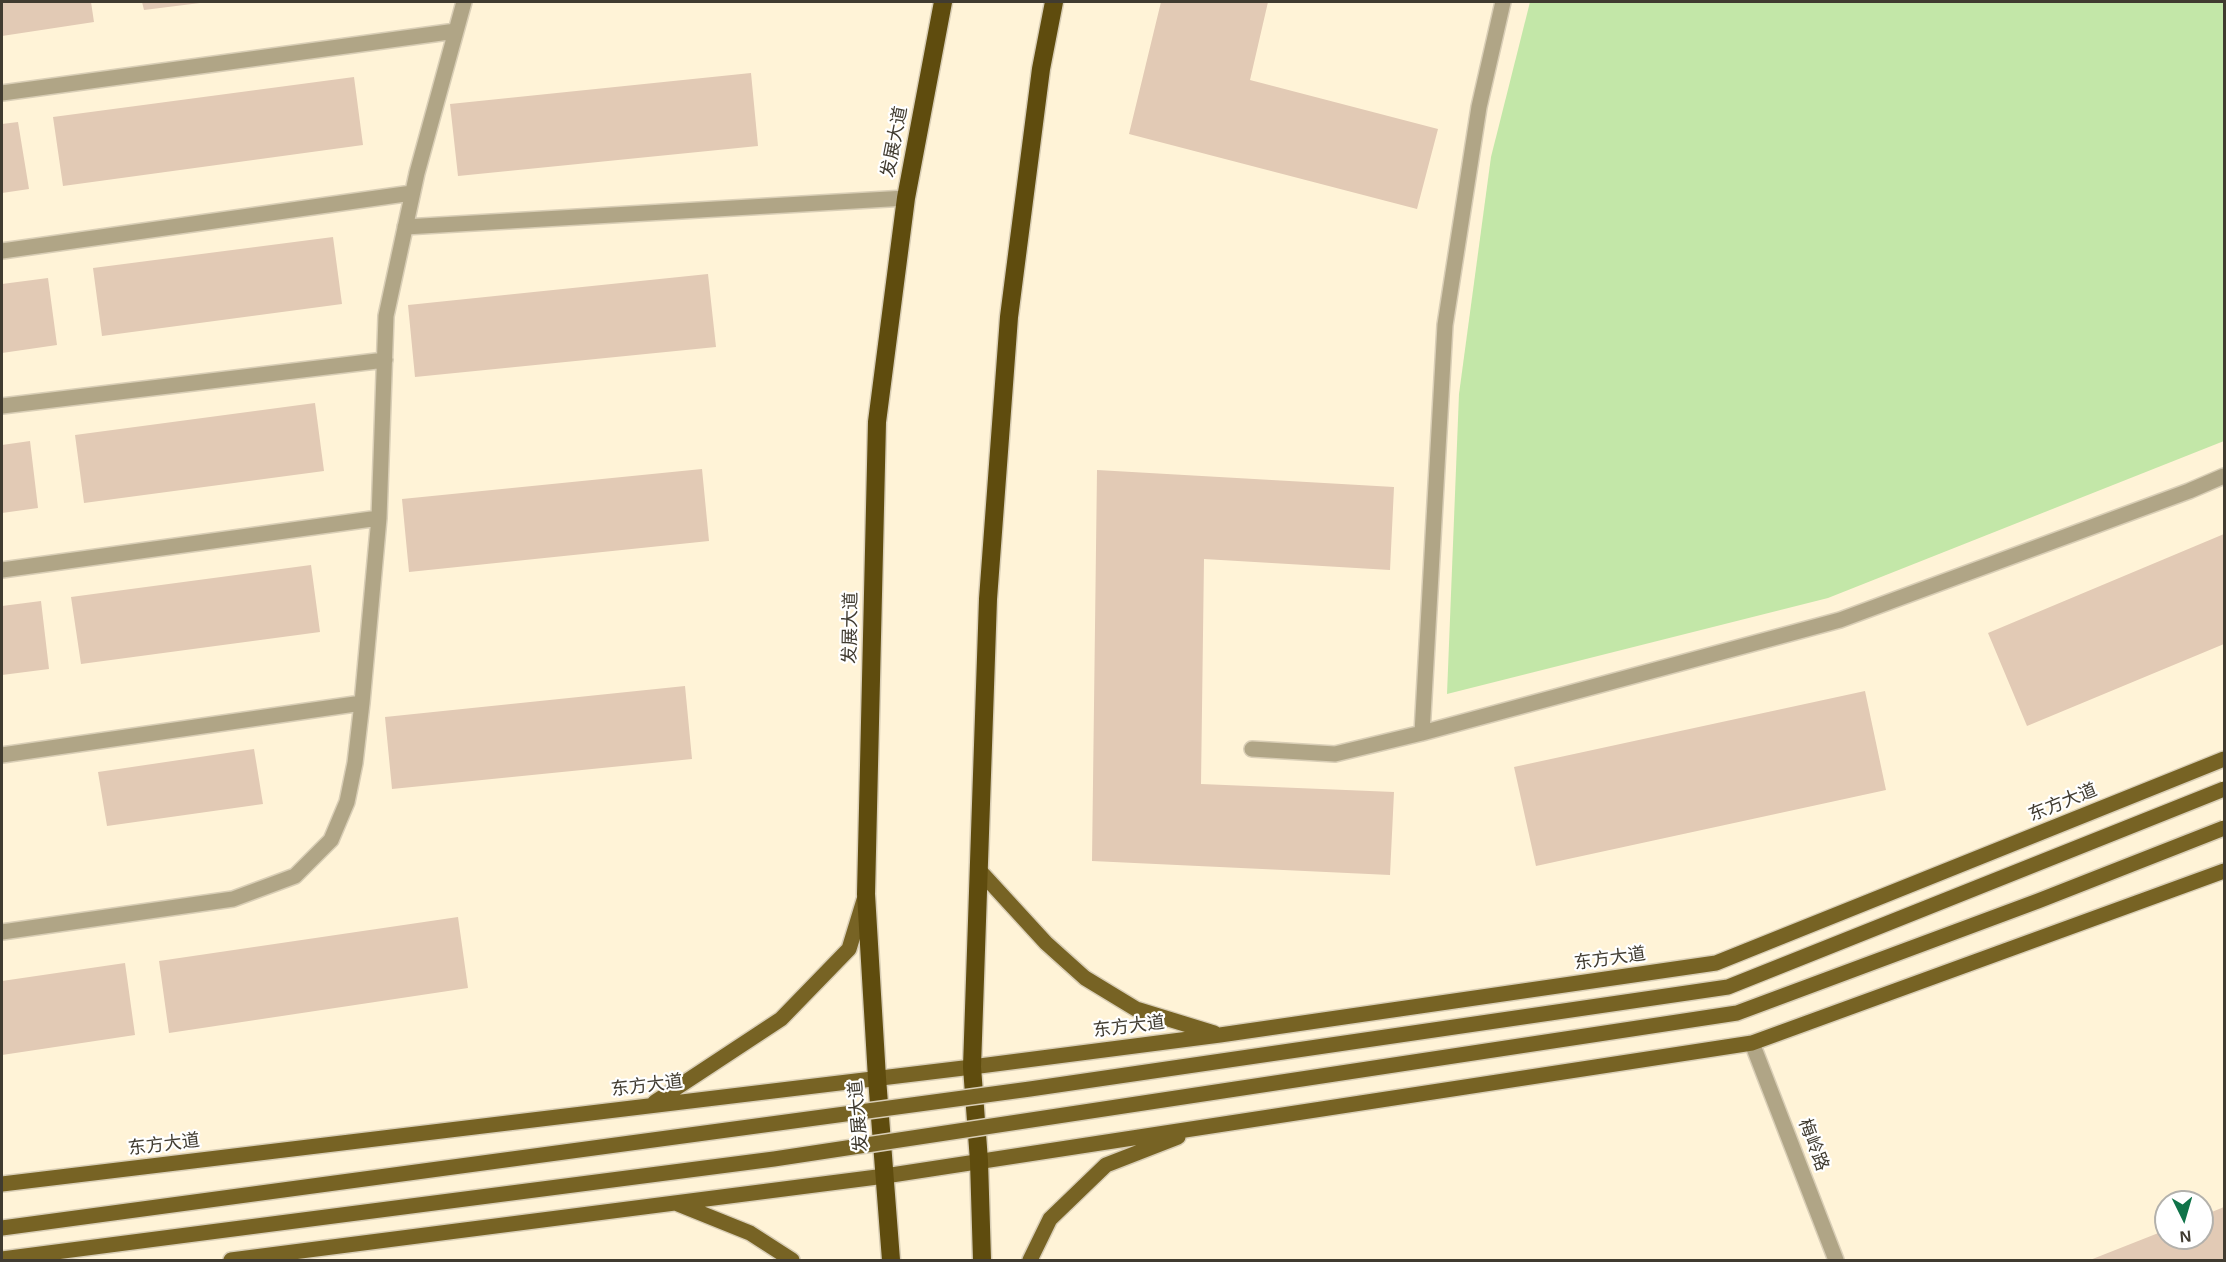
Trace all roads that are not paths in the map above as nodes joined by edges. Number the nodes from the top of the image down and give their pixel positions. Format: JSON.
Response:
{"nodes":[{"id":1,"x":464,"y":2,"type":"edge"},
{"id":2,"x":943,"y":2,"type":"edge"},
{"id":3,"x":1054,"y":2,"type":"edge"},
{"id":4,"x":1503,"y":2,"type":"edge"},
{"id":5,"x":456,"y":31,"type":"junction"},
{"id":6,"x":2,"y":93,"type":"edge"},
{"id":7,"x":412,"y":193,"type":"junction"},
{"id":8,"x":906,"y":198,"type":"junction"},
{"id":9,"x":405,"y":227,"type":"junction"},
{"id":10,"x":2,"y":251,"type":"edge"},
{"id":11,"x":385,"y":360,"type":"junction"},
{"id":12,"x":2,"y":406,"type":"edge"},
{"id":13,"x":2224,"y":476,"type":"edge"},
{"id":14,"x":379,"y":518,"type":"junction"},
{"id":15,"x":2,"y":570,"type":"edge"},
{"id":16,"x":362,"y":703,"type":"junction"},
{"id":17,"x":1422,"y":733,"type":"junction"},
{"id":18,"x":1252,"y":749,"type":"dead end"},
{"id":19,"x":2,"y":755,"type":"edge"},
{"id":20,"x":2224,"y":759,"type":"edge"},
{"id":21,"x":2224,"y":789,"type":"edge"},
{"id":22,"x":2224,"y":828,"type":"edge"},
{"id":23,"x":980,"y":870,"type":"junction"},
{"id":24,"x":2224,"y":871,"type":"edge"},
{"id":25,"x":866,"y":894,"type":"junction"},
{"id":26,"x":2,"y":932,"type":"edge"},
{"id":27,"x":1220,"y":1035,"type":"junction"},
{"id":28,"x":1752,"y":1043,"type":"junction"},
{"id":29,"x":972,"y":1067,"type":"junction"},
{"id":30,"x":877,"y":1078,"type":"junction"},
{"id":31,"x":651,"y":1105,"type":"junction"},
{"id":32,"x":1204,"y":1128,"type":"junction"},
{"id":33,"x":979,"y":1161,"type":"junction"},
{"id":34,"x":885,"y":1176,"type":"junction"},
{"id":35,"x":2,"y":1184,"type":"edge"},
{"id":36,"x":676,"y":1203,"type":"junction"},
{"id":37,"x":2,"y":1228,"type":"edge"},
{"id":38,"x":2,"y":1259,"type":"edge"},
{"id":39,"x":231,"y":1260,"type":"edge"},
{"id":40,"x":792,"y":1260,"type":"edge"},
{"id":41,"x":891,"y":1260,"type":"edge"},
{"id":42,"x":982,"y":1260,"type":"edge"},
{"id":43,"x":1030,"y":1260,"type":"edge"},
{"id":44,"x":1836,"y":1260,"type":"edge"}],
"edges":[{"from":1,"to":5,"type":"street"},
{"from":2,"to":8,"type":"highway","name":"发展大道"},
{"from":3,"to":23,"type":"highway"},
{"from":4,"to":17,"type":"street"},
{"from":5,"to":6,"type":"street"},
{"from":5,"to":7,"type":"street"},
{"from":7,"to":9,"type":"street"},
{"from":7,"to":10,"type":"street"},
{"from":8,"to":9,"type":"street"},
{"from":8,"to":25,"type":"highway","name":"发展大道"},
{"from":9,"to":11,"type":"street"},
{"from":11,"to":12,"type":"street"},
{"from":11,"to":14,"type":"street"},
{"from":13,"to":17,"type":"street"},
{"from":14,"to":15,"type":"street"},
{"from":14,"to":16,"type":"street"},
{"from":16,"to":19,"type":"street"},
{"from":16,"to":26,"type":"street"},
{"from":17,"to":18,"type":"street"},
{"from":20,"to":27,"type":"main road","name":"东方大道"},
{"from":21,"to":37,"type":"main road","bridge":true},
{"from":22,"to":38,"type":"main road","bridge":true},
{"from":23,"to":27,"type":"main road"},
{"from":23,"to":29,"type":"highway"},
{"from":24,"to":28,"type":"main road"},
{"from":25,"to":30,"type":"highway","name":"发展大道"},
{"from":25,"to":31,"type":"main road"},
{"from":27,"to":29,"type":"main road","name":"东方大道"},
{"from":28,"to":32,"type":"main road"},
{"from":28,"to":44,"type":"street","name":"梅岭路"},
{"from":29,"to":30,"type":"main road","name":"东方大道"},
{"from":29,"to":33,"type":"highway"},
{"from":30,"to":31,"type":"main road","name":"东方大道"},
{"from":30,"to":34,"type":"highway","name":"发展大道"},
{"from":31,"to":35,"type":"main road","name":"东方大道"},
{"from":32,"to":33,"type":"main road"},
{"from":32,"to":43,"type":"main road"},
{"from":33,"to":34,"type":"main road"},
{"from":33,"to":42,"type":"highway"},
{"from":34,"to":36,"type":"main road"},
{"from":34,"to":41,"type":"highway","name":"发展大道"},
{"from":36,"to":39,"type":"main road"},
{"from":36,"to":40,"type":"main road"}]}
